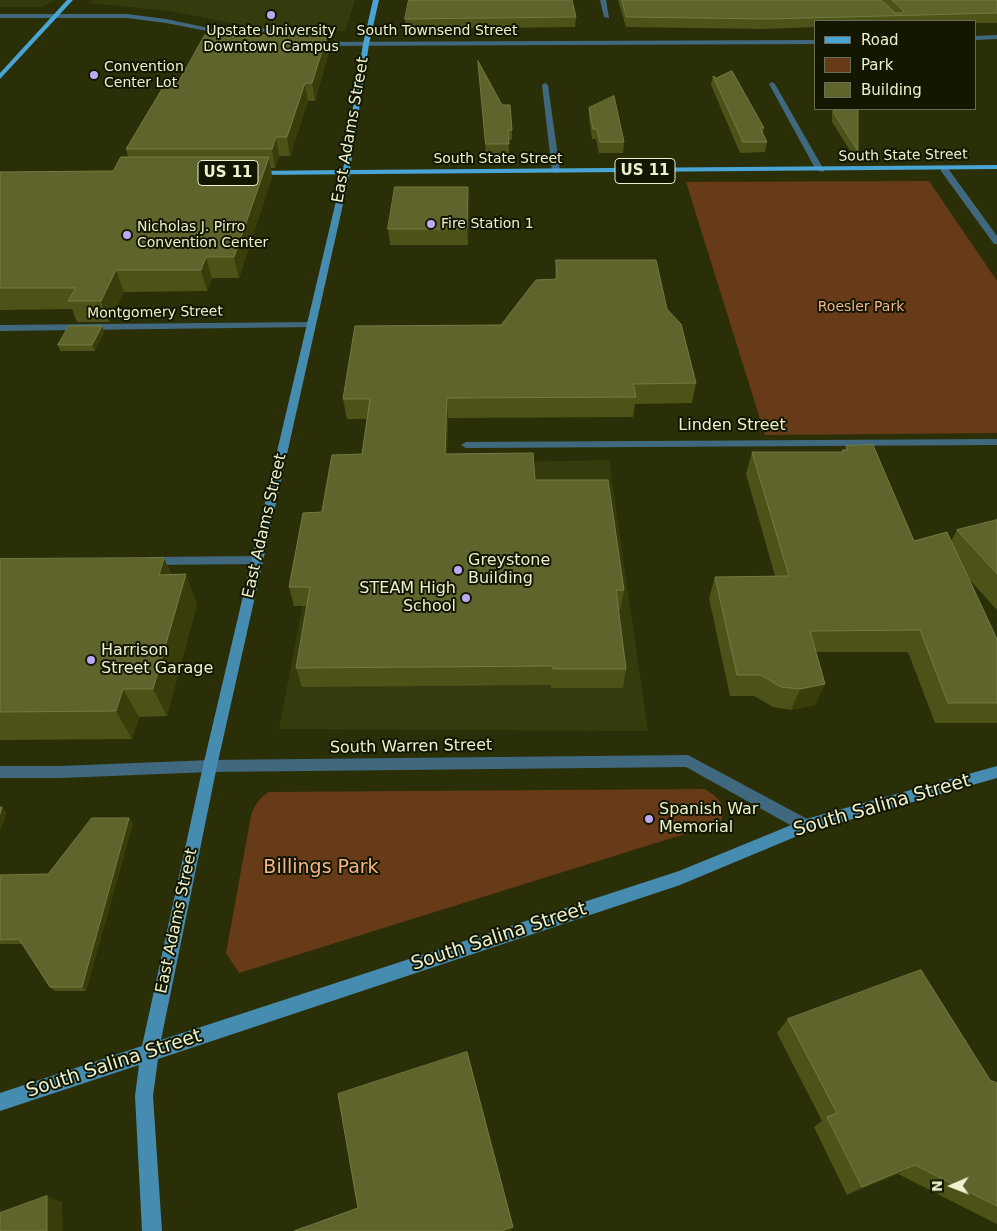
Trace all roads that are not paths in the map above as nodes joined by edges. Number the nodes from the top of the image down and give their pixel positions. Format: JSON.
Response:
{"nodes":[{"id":1,"x":70,"y":0,"type":"edge"},
{"id":2,"x":376,"y":0,"type":"edge"},
{"id":3,"x":603,"y":0,"type":"edge"},
{"id":4,"x":27,"y":9,"type":"dead end"},
{"id":5,"x":62,"y":9,"type":"junction"},
{"id":6,"x":151,"y":12,"type":"dead end"},
{"id":7,"x":161,"y":13,"type":"dead end"},
{"id":8,"x":171,"y":14,"type":"dead end"},
{"id":9,"x":0,"y":16,"type":"edge"},
{"id":10,"x":56,"y":16,"type":"junction"},
{"id":11,"x":607,"y":17,"type":"dead end"},
{"id":12,"x":235,"y":26,"type":"dead end"},
{"id":13,"x":997,"y":31,"type":"edge"},
{"id":14,"x":977,"y":32,"type":"edge"},
{"id":15,"x":327,"y":36,"type":"edge"},
{"id":16,"x":337,"y":36,"type":"dead end"},
{"id":17,"x":814,"y":36,"type":"edge"},
{"id":18,"x":997,"y":37,"type":"edge"},
{"id":19,"x":977,"y":38,"type":"edge"},
{"id":20,"x":260,"y":39,"type":"edge"},
{"id":21,"x":751,"y":40,"type":"junction"},
{"id":22,"x":366,"y":41,"type":"junction"},
{"id":23,"x":814,"y":42,"type":"edge"},
{"id":24,"x":308,"y":43,"type":"edge"},
{"id":25,"x":0,"y":77,"type":"edge"},
{"id":26,"x":546,"y":84,"type":"dead end"},
{"id":27,"x":772,"y":84,"type":"dead end"},
{"id":28,"x":997,"y":167,"type":"edge"},
{"id":29,"x":944,"y":169,"type":"junction"},
{"id":30,"x":820,"y":170,"type":"junction"},
{"id":31,"x":556,"y":172,"type":"junction"},
{"id":32,"x":243,"y":173,"type":"edge"},
{"id":33,"x":346,"y":173,"type":"junction"},
{"id":34,"x":997,"y":242,"type":"edge"},
{"id":35,"x":311,"y":325,"type":"junction"},
{"id":36,"x":0,"y":328,"type":"edge"},
{"id":37,"x":997,"y":442,"type":"edge"},
{"id":38,"x":466,"y":445,"type":"dead end"},
{"id":39,"x":257,"y":560,"type":"junction"},
{"id":40,"x":142,"y":561,"type":"edge"},
{"id":41,"x":210,"y":766,"type":"junction"},
{"id":42,"x":0,"y":772,"type":"edge"},
{"id":43,"x":997,"y":772,"type":"edge"},
{"id":44,"x":806,"y":826,"type":"junction"},
{"id":45,"x":150,"y":1051,"type":"junction"},
{"id":46,"x":0,"y":1102,"type":"edge"},
{"id":47,"x":152,"y":1231,"type":"edge"}],
"edges":[{"from":1,"to":5,"type":"main road"},
{"from":2,"to":22,"type":"main road","name":"East Adams Street"},
{"from":3,"to":11,"type":"street"},
{"from":4,"to":5,"type":"street"},
{"from":5,"to":6,"type":"street"},
{"from":5,"to":10,"type":"main road"},
{"from":7,"to":8,"type":"street"},
{"from":9,"to":10,"type":"street"},
{"from":10,"to":20,"type":"street"},
{"from":10,"to":25,"type":"main road"},
{"from":12,"to":15,"type":"street"},
{"from":13,"to":14,"type":"street"},
{"from":16,"to":22,"type":"street","name":"South Townsend Street"},
{"from":17,"to":21,"type":"street","name":"South Townsend Street"},
{"from":18,"to":19,"type":"street"},
{"from":21,"to":22,"type":"street","name":"South Townsend Street"},
{"from":21,"to":23,"type":"street","name":"South Townsend Street"},
{"from":22,"to":24,"type":"street","name":"South Townsend Street"},
{"from":22,"to":33,"type":"main road","name":"East Adams Street"},
{"from":26,"to":31,"type":"street"},
{"from":27,"to":30,"type":"street"},
{"from":28,"to":29,"type":"main road","name":"South State Street","number":"US 11"},
{"from":29,"to":30,"type":"main road","name":"South State Street","number":"US 11"},
{"from":29,"to":34,"type":"street"},
{"from":30,"to":31,"type":"main road","name":"South State Street","number":"US 11"},
{"from":31,"to":33,"type":"main road","name":"South State Street","number":"US 11"},
{"from":32,"to":33,"type":"main road","name":"South State Street","number":"US 11"},
{"from":33,"to":35,"type":"main road","name":"East Adams Street"},
{"from":35,"to":36,"type":"street","name":"Montgomery Street"},
{"from":35,"to":39,"type":"main road","name":"East Adams Street"},
{"from":37,"to":38,"type":"street","name":"Linden Street"},
{"from":39,"to":40,"type":"street"},
{"from":39,"to":41,"type":"main road","name":"East Adams Street"},
{"from":41,"to":42,"type":"street","name":"South Warren Street"},
{"from":41,"to":44,"type":"street","name":"South Warren Street"},
{"from":41,"to":45,"type":"main road","name":"East Adams Street"},
{"from":43,"to":44,"type":"main road","name":"South Salina Street"},
{"from":44,"to":45,"type":"main road","name":"South Salina Street"},
{"from":45,"to":46,"type":"main road","name":"South Salina Street"},
{"from":45,"to":47,"type":"main road","name":"East Adams Street"}]}
